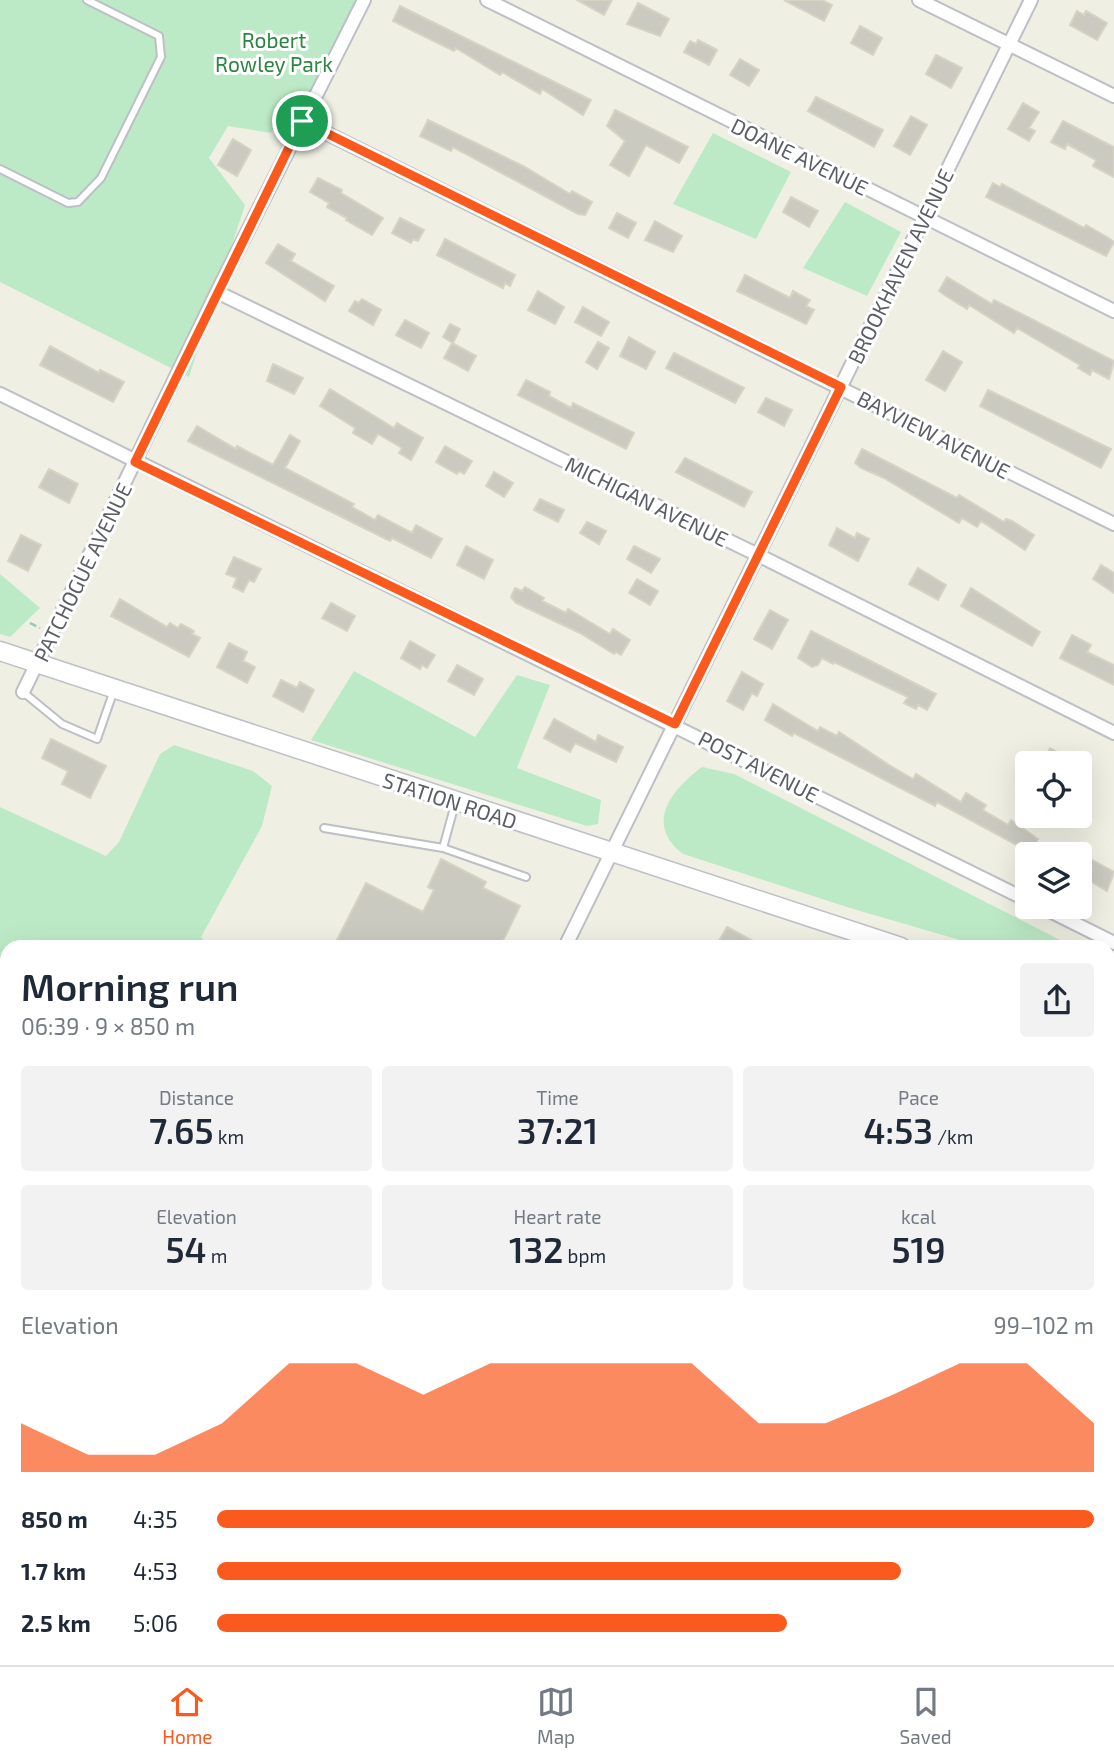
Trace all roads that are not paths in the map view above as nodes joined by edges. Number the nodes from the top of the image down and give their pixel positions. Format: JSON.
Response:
{"nodes":[{"id":1,"x":87,"y":0,"type":"edge"},
{"id":2,"x":364,"y":0,"type":"edge"},
{"id":3,"x":487,"y":0,"type":"edge"},
{"id":4,"x":919,"y":0,"type":"edge"},
{"id":5,"x":1031,"y":0,"type":"edge"},
{"id":6,"x":1009,"y":44,"type":"junction"},
{"id":7,"x":1114,"y":96,"type":"edge"},
{"id":8,"x":302,"y":121,"type":"junction"},
{"id":9,"x":0,"y":169,"type":"edge"},
{"id":10,"x":924,"y":218,"type":"junction"},
{"id":11,"x":217,"y":292,"type":"junction"},
{"id":12,"x":1114,"y":311,"type":"edge"},
{"id":13,"x":841,"y":387,"type":"junction"},
{"id":14,"x":0,"y":394,"type":"edge"},
{"id":15,"x":135,"y":462,"type":"junction"},
{"id":16,"x":1114,"y":524,"type":"edge"},
{"id":17,"x":758,"y":555,"type":"junction"},
{"id":18,"x":0,"y":651,"type":"edge"},
{"id":19,"x":37,"y":663,"type":"junction"},
{"id":20,"x":115,"y":689,"type":"junction"},
{"id":21,"x":23,"y":692,"type":"joint"},
{"id":22,"x":675,"y":724,"type":"junction"},
{"id":23,"x":1114,"y":733,"type":"edge"},
{"id":24,"x":456,"y":802,"type":"junction"},
{"id":25,"x":324,"y":828,"type":"dead end"},
{"id":26,"x":443,"y":848,"type":"junction"},
{"id":27,"x":611,"y":853,"type":"junction"},
{"id":28,"x":526,"y":877,"type":"dead end"},
{"id":29,"x":1015,"y":894,"type":"edge"},
{"id":30,"x":1066,"y":919,"type":"edge"},
{"id":31,"x":568,"y":940,"type":"edge"},
{"id":32,"x":879,"y":940,"type":"edge"},
{"id":33,"x":1108,"y":940,"type":"edge"}],
"edges":[{"from":1,"to":9,"type":"lane"},
{"from":2,"to":8,"type":"street","name":"PATCHOGUE AVENUE"},
{"from":3,"to":10,"type":"street","name":"DOANE AVENUE"},
{"from":4,"to":6,"type":"street"},
{"from":5,"to":6,"type":"street","name":"BROOKHAVEN AVENUE"},
{"from":6,"to":7,"type":"street"},
{"from":6,"to":10,"type":"street","name":"BROOKHAVEN AVENUE"},
{"from":8,"to":11,"type":"street","name":"PATCHOGUE AVENUE"},
{"from":8,"to":13,"type":"street","name":"BAYVIEW AVENUE"},
{"from":10,"to":12,"type":"street","name":"DOANE AVENUE"},
{"from":10,"to":13,"type":"street","name":"BROOKHAVEN AVENUE"},
{"from":11,"to":15,"type":"street","name":"PATCHOGUE AVENUE"},
{"from":11,"to":17,"type":"street","name":"MICHIGAN AVENUE"},
{"from":13,"to":16,"type":"street","name":"BAYVIEW AVENUE"},
{"from":13,"to":17,"type":"street","name":"BROOKHAVEN AVENUE"},
{"from":14,"to":15,"type":"street","name":"POST AVENUE"},
{"from":15,"to":19,"type":"street","name":"PATCHOGUE AVENUE"},
{"from":15,"to":22,"type":"street","name":"POST AVENUE"},
{"from":17,"to":22,"type":"street","name":"BROOKHAVEN AVENUE"},
{"from":17,"to":23,"type":"street","name":"MICHIGAN AVENUE"},
{"from":18,"to":19,"type":"main road","name":"STATION ROAD"},
{"from":19,"to":20,"type":"main road","name":"STATION ROAD"},
{"from":19,"to":21,"type":"street","name":"PATCHOGUE AVENUE"},
{"from":20,"to":21,"type":"lane"},
{"from":20,"to":24,"type":"main road","name":"STATION ROAD"},
{"from":22,"to":27,"type":"street","name":"BROOKHAVEN AVENUE"},
{"from":22,"to":29,"type":"street","name":"POST AVENUE"},
{"from":24,"to":26,"type":"lane"},
{"from":24,"to":27,"type":"main road","name":"STATION ROAD"},
{"from":25,"to":26,"type":"lane"},
{"from":26,"to":28,"type":"lane"},
{"from":27,"to":31,"type":"street","name":"BROOKHAVEN AVENUE"},
{"from":27,"to":32,"type":"main road","name":"STATION ROAD"},
{"from":30,"to":33,"type":"street"}]}
